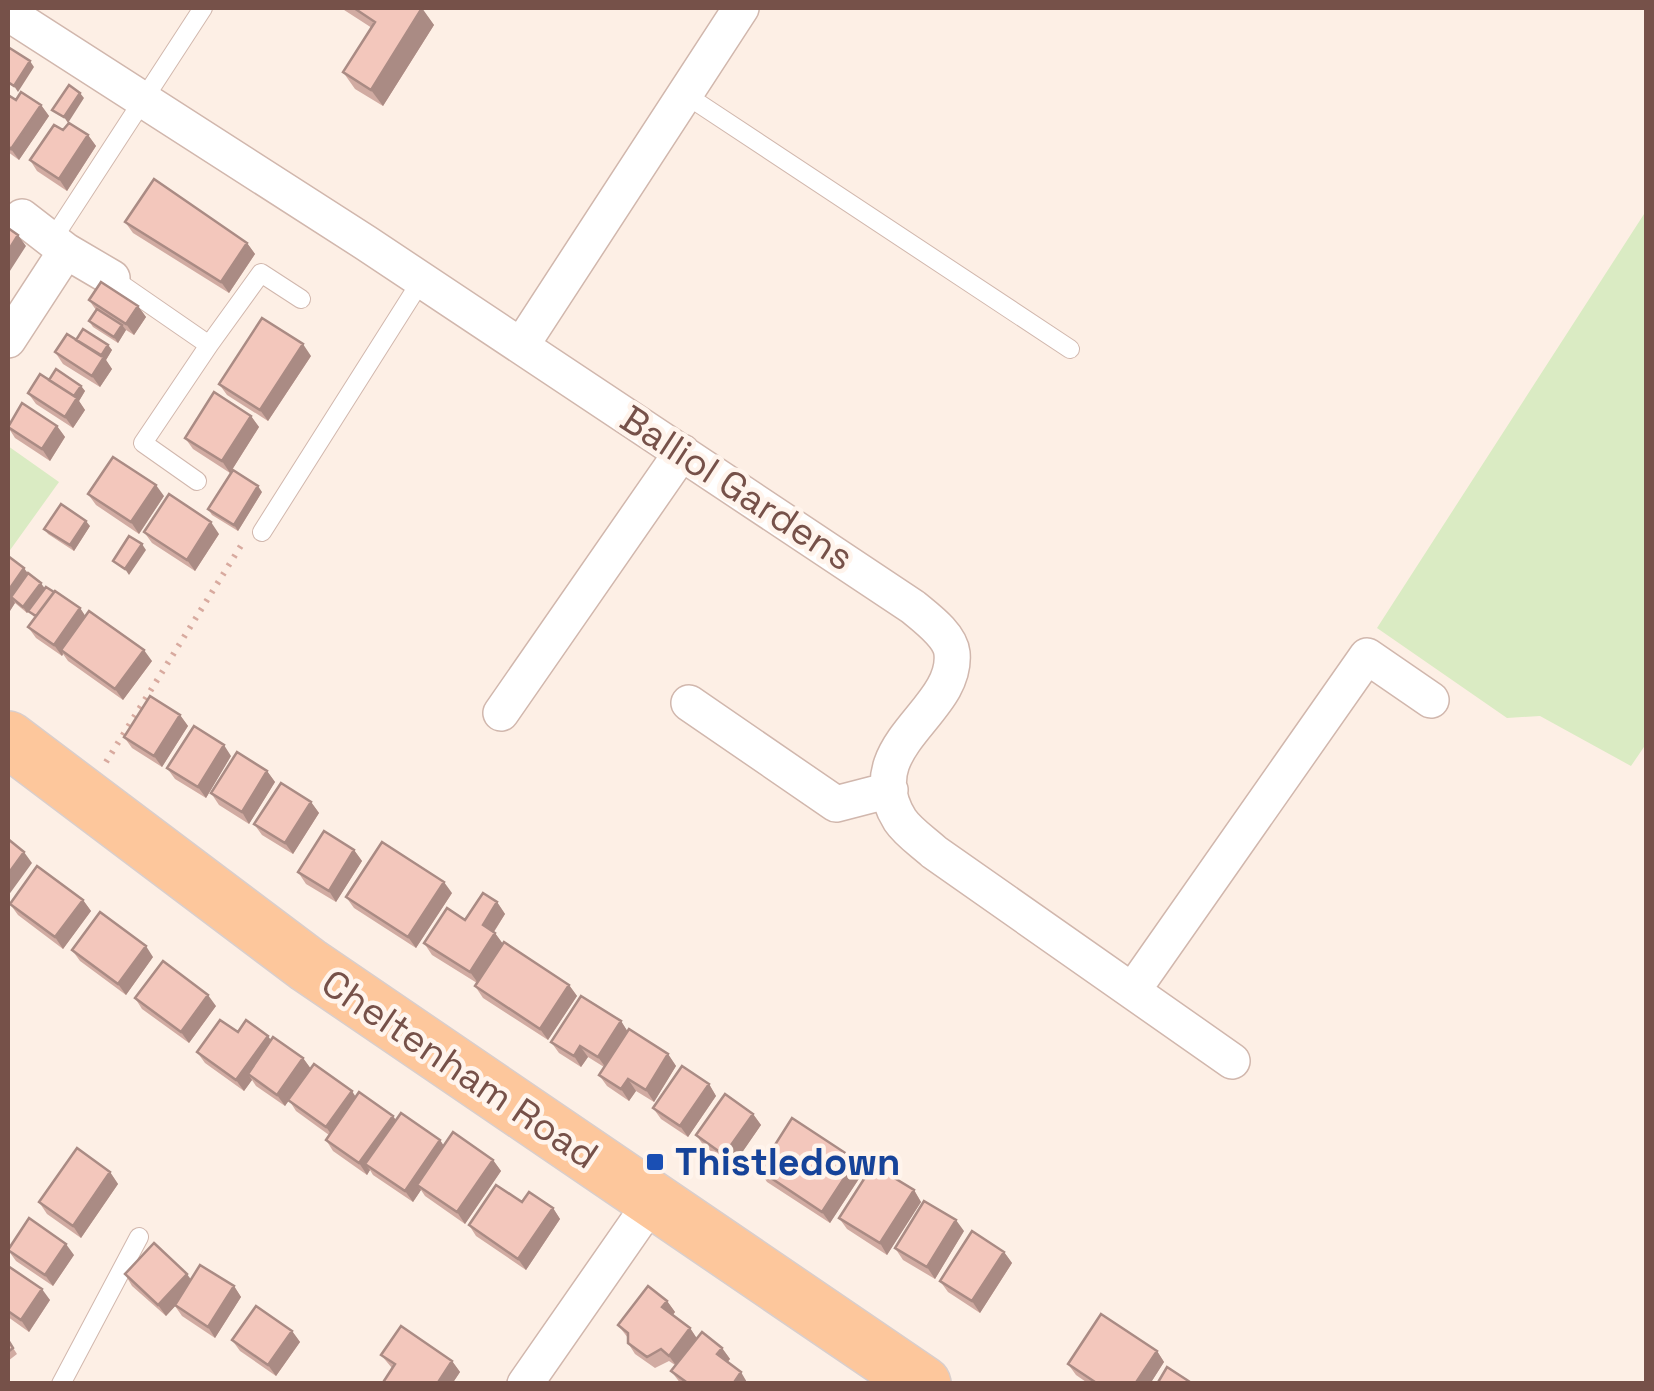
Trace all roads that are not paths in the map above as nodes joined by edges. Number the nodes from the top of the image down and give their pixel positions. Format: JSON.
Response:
{"nodes":[{"id":1,"x":204,"y":8,"type":"edge"},
{"id":2,"x":741,"y":8,"type":"edge"},
{"id":3,"x":8,"y":14,"type":"edge"},
{"id":4,"x":683,"y":94,"type":"junction"},
{"id":5,"x":145,"y":103,"type":"junction"},
{"id":6,"x":15,"y":212,"type":"edge"},
{"id":7,"x":59,"y":246,"type":"junction"},
{"id":8,"x":112,"y":278,"type":"joint"},
{"id":9,"x":421,"y":281,"type":"junction"},
{"id":10,"x":301,"y":298,"type":"dead end"},
{"id":11,"x":8,"y":340,"type":"edge"},
{"id":12,"x":209,"y":345,"type":"junction"},
{"id":13,"x":521,"y":346,"type":"junction"},
{"id":14,"x":1070,"y":349,"type":"dead end"},
{"id":15,"x":682,"y":452,"type":"junction"},
{"id":16,"x":197,"y":482,"type":"dead end"},
{"id":17,"x":262,"y":532,"type":"road end"},
{"id":18,"x":1431,"y":700,"type":"dead end"},
{"id":19,"x":689,"y":703,"type":"dead end"},
{"id":20,"x":501,"y":713,"type":"dead end"},
{"id":21,"x":8,"y":738,"type":"edge"},
{"id":22,"x":890,"y":790,"type":"junction"},
{"id":23,"x":1133,"y":990,"type":"junction"},
{"id":24,"x":1232,"y":1061,"type":"dead end"},
{"id":25,"x":653,"y":1200,"type":"junction"},
{"id":26,"x":139,"y":1238,"type":"dead end"},
{"id":27,"x":61,"y":1384,"type":"edge"},
{"id":28,"x":525,"y":1384,"type":"edge"},
{"id":29,"x":923,"y":1384,"type":"edge"}],
"edges":[{"from":1,"to":5,"type":"lane"},
{"from":2,"to":4,"type":"street"},
{"from":3,"to":5,"type":"street","name":"Balliol Gardens"},
{"from":4,"to":13,"type":"street"},
{"from":4,"to":14,"type":"lane"},
{"from":5,"to":7,"type":"lane"},
{"from":5,"to":9,"type":"street","name":"Balliol Gardens"},
{"from":6,"to":7,"type":"street"},
{"from":7,"to":8,"type":"street"},
{"from":7,"to":11,"type":"street"},
{"from":8,"to":12,"type":"lane"},
{"from":9,"to":13,"type":"street","name":"Balliol Gardens"},
{"from":9,"to":17,"type":"lane"},
{"from":10,"to":12,"type":"lane"},
{"from":12,"to":16,"type":"lane"},
{"from":13,"to":15,"type":"street","name":"Balliol Gardens"},
{"from":15,"to":20,"type":"street"},
{"from":15,"to":22,"type":"street","name":"Balliol Gardens"},
{"from":18,"to":23,"type":"street"},
{"from":19,"to":22,"type":"street"},
{"from":21,"to":25,"type":"main road","name":"Cheltenham Road"},
{"from":22,"to":23,"type":"street"},
{"from":23,"to":24,"type":"street"},
{"from":25,"to":28,"type":"street"},
{"from":25,"to":29,"type":"main road","name":"Cheltenham Road"},
{"from":26,"to":27,"type":"lane"}]}
